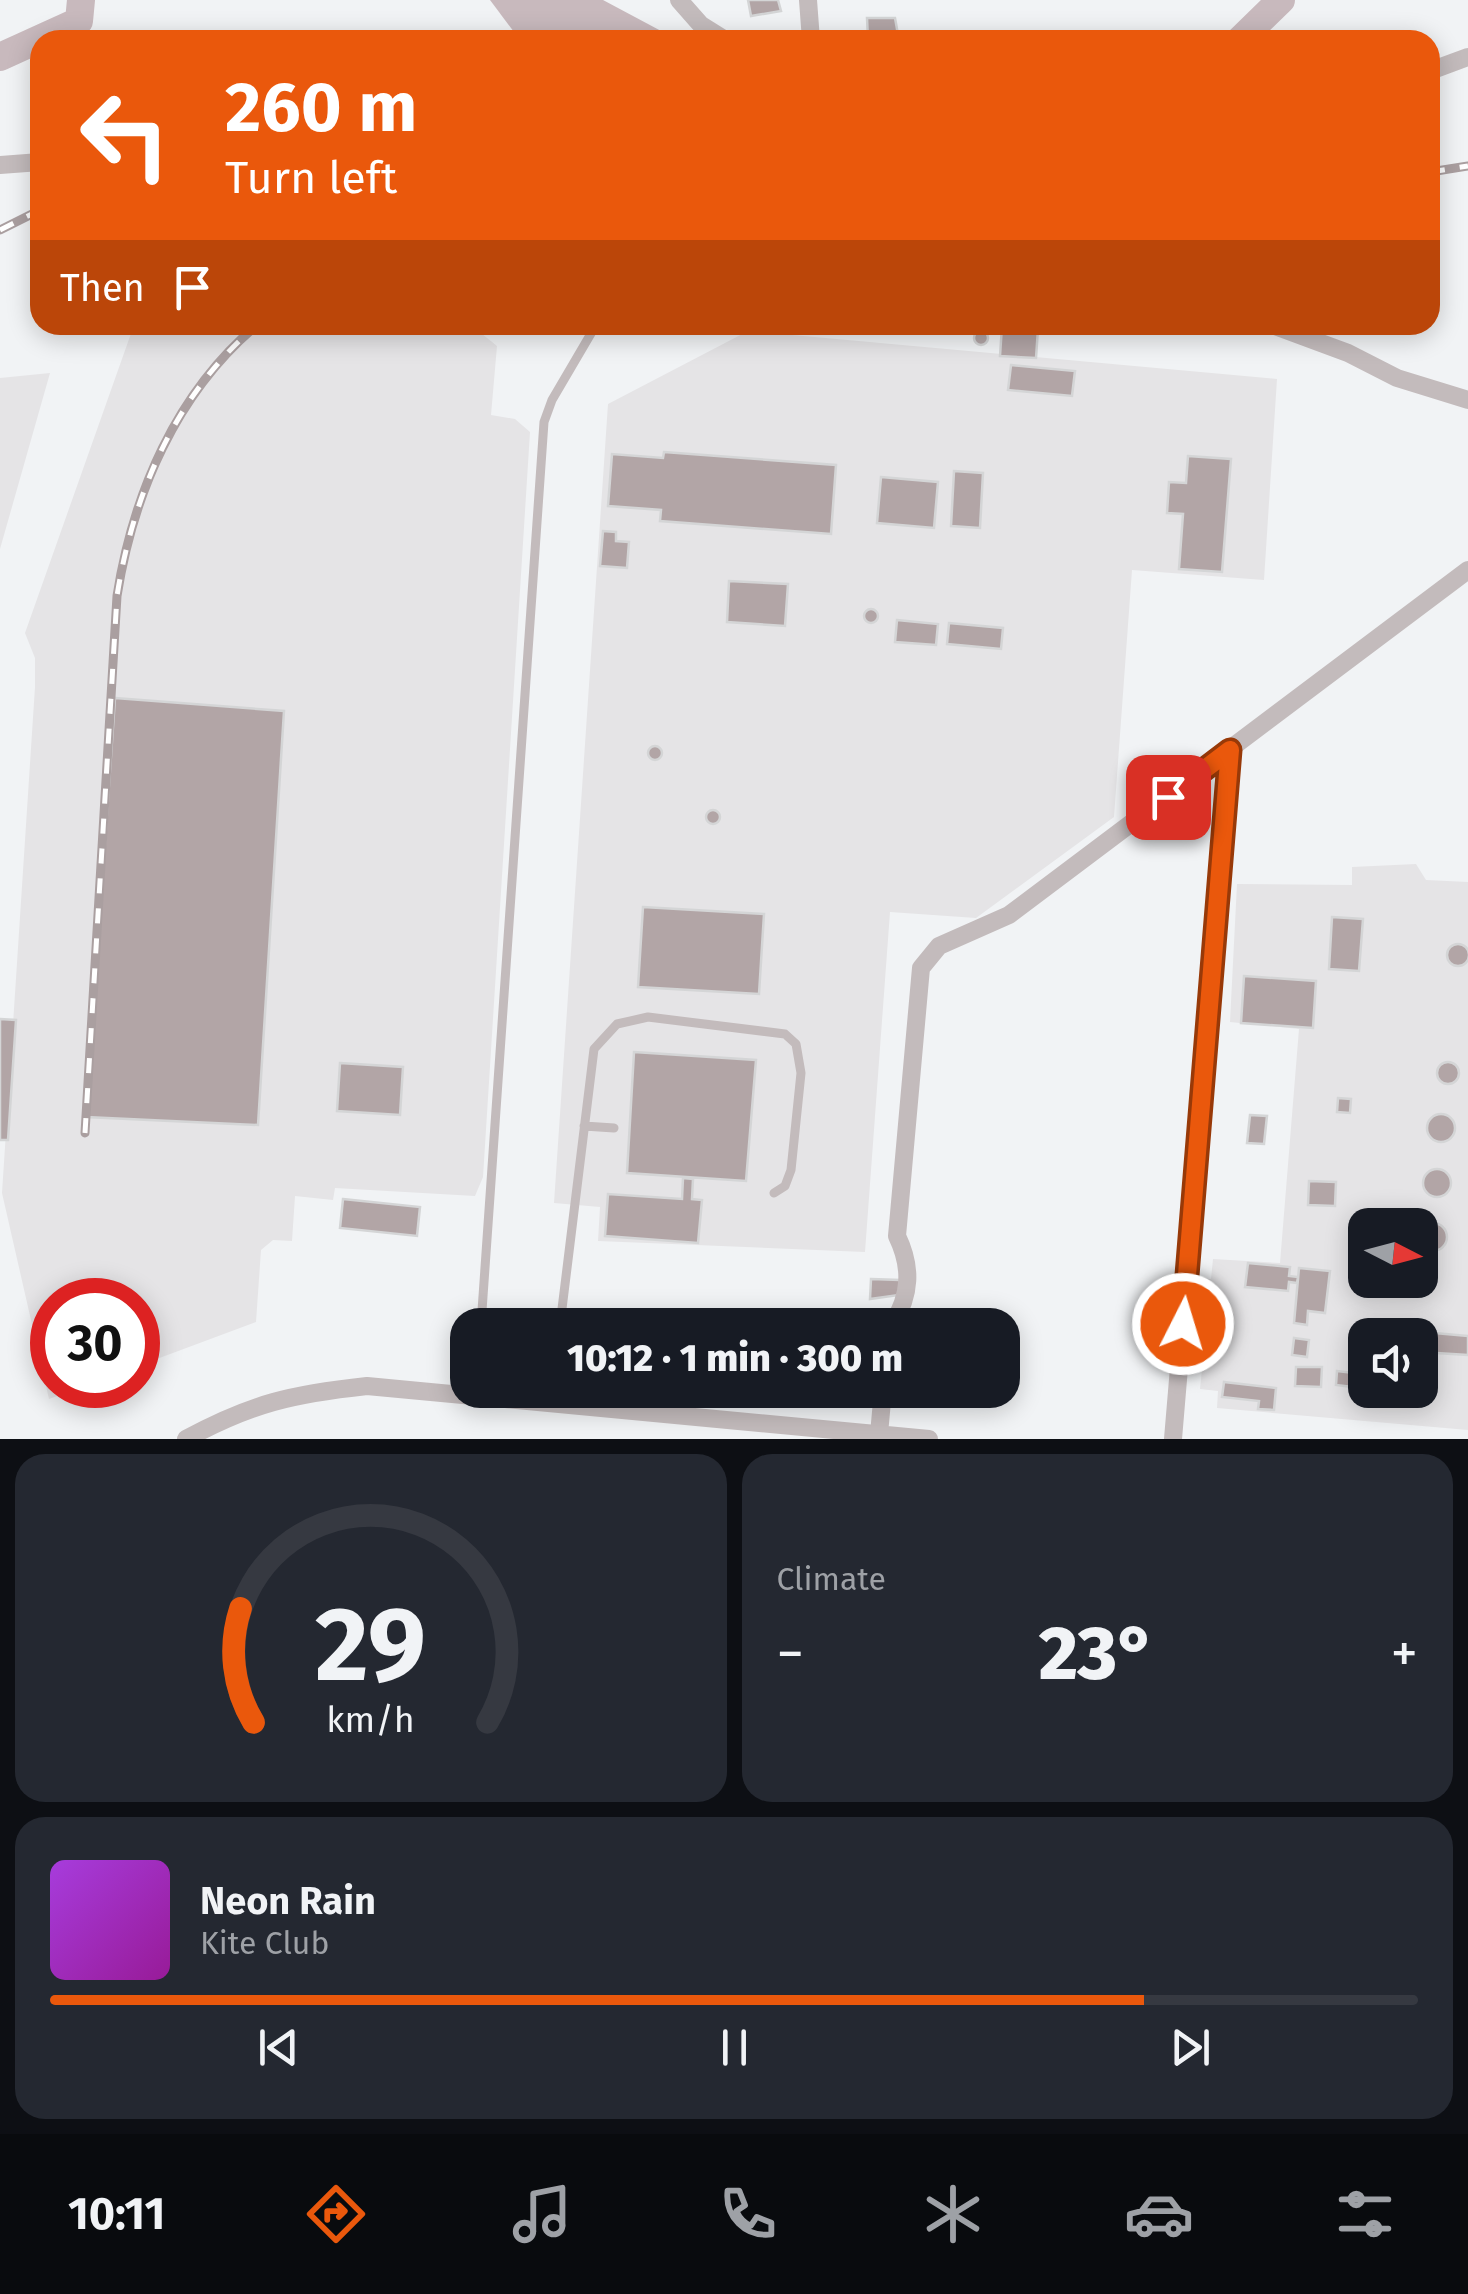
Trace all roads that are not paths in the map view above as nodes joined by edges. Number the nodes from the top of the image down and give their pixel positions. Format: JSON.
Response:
{"nodes":[{"id":1,"x":678,"y":0,"type":"edge"},
{"id":2,"x":808,"y":0,"type":"edge"},
{"id":3,"x":709,"y":30,"type":"edge"},
{"id":4,"x":811,"y":30,"type":"edge"},
{"id":5,"x":1468,"y":57,"type":"edge"},
{"id":6,"x":1440,"y":67,"type":"edge"},
{"id":7,"x":30,"y":163,"type":"edge"},
{"id":8,"x":0,"y":165,"type":"edge"},
{"id":9,"x":590,"y":335,"type":"edge"},
{"id":10,"x":1299,"y":335,"type":"edge"},
{"id":11,"x":1468,"y":400,"type":"edge"},
{"id":12,"x":1468,"y":570,"type":"edge"},
{"id":13,"x":1230,"y":750,"type":"junction"},
{"id":14,"x":584,"y":1126,"type":"junction"},
{"id":15,"x":614,"y":1128,"type":"dead end"},
{"id":16,"x":774,"y":1193,"type":"dead end"},
{"id":17,"x":482,"y":1308,"type":"edge"},
{"id":18,"x":562,"y":1308,"type":"edge"},
{"id":19,"x":903,"y":1308,"type":"edge"},
{"id":20,"x":450,"y":1391,"type":"edge"},
{"id":21,"x":649,"y":1408,"type":"edge"},
{"id":22,"x":881,"y":1408,"type":"edge"},
{"id":23,"x":879,"y":1434,"type":"junction"},
{"id":24,"x":186,"y":1439,"type":"edge"},
{"id":25,"x":929,"y":1439,"type":"edge"},
{"id":26,"x":1174,"y":1439,"type":"edge"}],
"edges":[{"from":1,"to":3,"type":"street"},
{"from":2,"to":4,"type":"street"},
{"from":5,"to":6,"type":"street"},
{"from":7,"to":8,"type":"street"},
{"from":9,"to":17,"type":"lane"},
{"from":10,"to":11,"type":"street"},
{"from":12,"to":13,"type":"street"},
{"from":13,"to":19,"type":"street"},
{"from":13,"to":26,"type":"street"},
{"from":14,"to":15,"type":"lane"},
{"from":14,"to":16,"type":"lane"},
{"from":14,"to":18,"type":"lane"},
{"from":20,"to":24,"type":"street"},
{"from":21,"to":23,"type":"street"},
{"from":22,"to":23,"type":"street"},
{"from":23,"to":25,"type":"street"}]}
